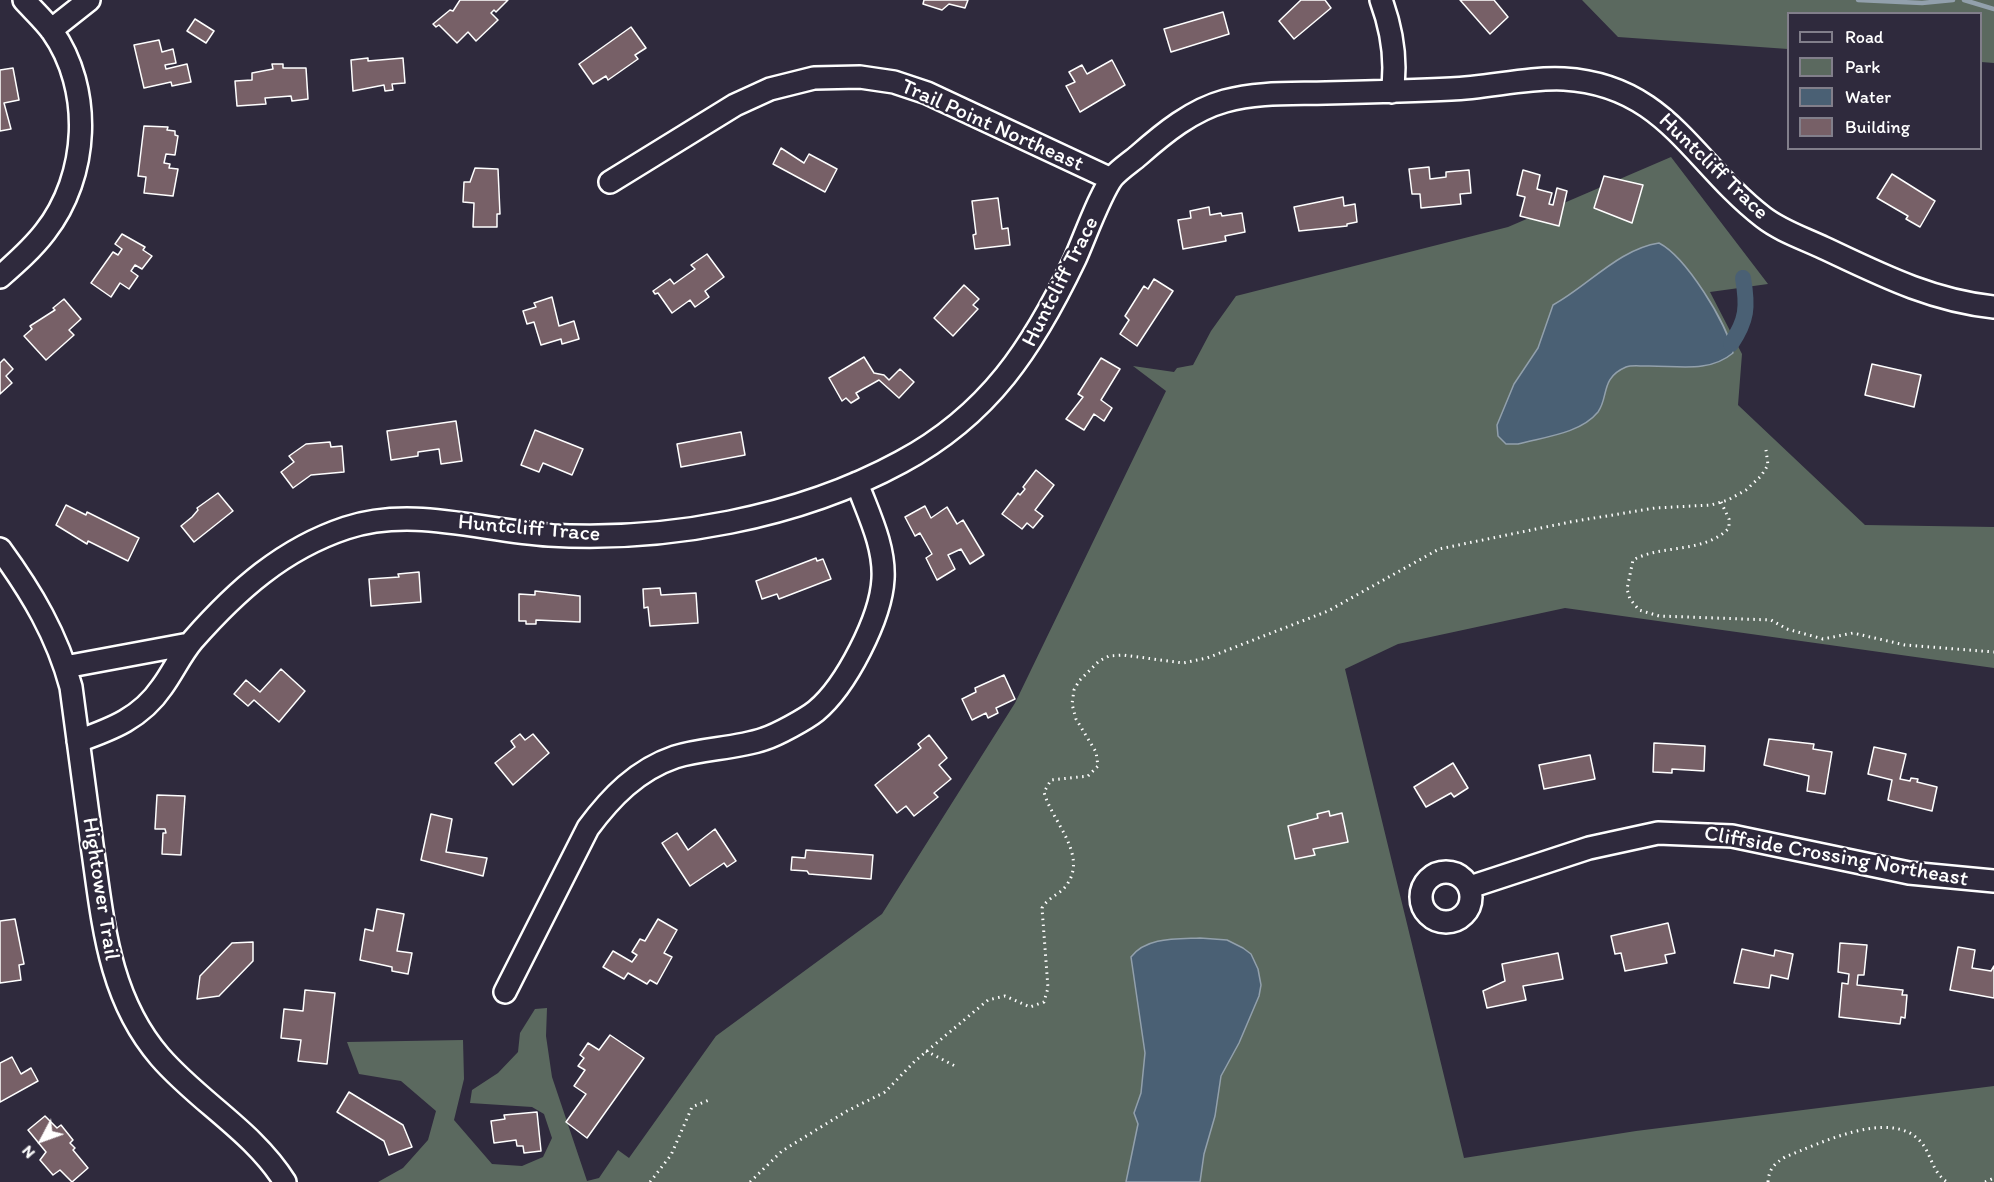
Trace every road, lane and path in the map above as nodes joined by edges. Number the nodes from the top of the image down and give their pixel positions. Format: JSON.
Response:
{"nodes":[{"id":1,"x":24,"y":0,"type":"edge"},
{"id":2,"x":89,"y":0,"type":"edge"},
{"id":3,"x":1381,"y":0,"type":"edge"},
{"id":4,"x":51,"y":30,"type":"junction"},
{"id":5,"x":1392,"y":92,"type":"junction"},
{"id":6,"x":1111,"y":179,"type":"junction"},
{"id":7,"x":610,"y":182,"type":"dead end"},
{"id":8,"x":0,"y":277,"type":"edge"},
{"id":9,"x":1994,"y":307,"type":"edge"},
{"id":10,"x":1766,"y":450,"type":"dead end"},
{"id":11,"x":857,"y":483,"type":"junction"},
{"id":12,"x":1721,"y":502,"type":"junction"},
{"id":13,"x":0,"y":549,"type":"edge"},
{"id":14,"x":189,"y":644,"type":"junction"},
{"id":15,"x":1994,"y":652,"type":"edge"},
{"id":16,"x":65,"y":667,"type":"junction"},
{"id":17,"x":78,"y":741,"type":"junction"},
{"id":18,"x":1994,"y":881,"type":"edge"},
{"id":19,"x":1470,"y":887,"type":"dead end"},
{"id":20,"x":505,"y":992,"type":"dead end"},
{"id":21,"x":926,"y":1051,"type":"junction"},
{"id":22,"x":955,"y":1066,"type":"dead end"},
{"id":23,"x":709,"y":1100,"type":"dead end"},
{"id":24,"x":1994,"y":1178,"type":"edge"},
{"id":25,"x":285,"y":1182,"type":"edge"},
{"id":26,"x":650,"y":1182,"type":"edge"},
{"id":27,"x":750,"y":1182,"type":"edge"},
{"id":28,"x":1768,"y":1182,"type":"edge"},
{"id":29,"x":1947,"y":1182,"type":"edge"},
{"id":30,"x":1985,"y":1182,"type":"edge"}],
"edges":[{"from":1,"to":4,"type":"street"},
{"from":2,"to":4,"type":"street"},
{"from":3,"to":5,"type":"street"},
{"from":4,"to":8,"type":"street"},
{"from":5,"to":6,"type":"street","name":"Huntcliff Trace"},
{"from":5,"to":9,"type":"street","name":"Huntcliff Trace"},
{"from":6,"to":7,"type":"street","name":"Trail Point Northeast"},
{"from":6,"to":11,"type":"street","name":"Huntcliff Trace"},
{"from":10,"to":12,"type":"path"},
{"from":11,"to":14,"type":"street","name":"Huntcliff Trace"},
{"from":11,"to":20,"type":"street"},
{"from":12,"to":15,"type":"path"},
{"from":12,"to":21,"type":"path"},
{"from":13,"to":16,"type":"street","name":"Hightower Trail"},
{"from":14,"to":16,"type":"street"},
{"from":14,"to":17,"type":"street","name":"Huntcliff Trace"},
{"from":16,"to":17,"type":"street","name":"Hightower Trail"},
{"from":17,"to":25,"type":"street","name":"Hightower Trail"},
{"from":18,"to":19,"type":"street","name":"Cliffside Crossing Northeast"},
{"from":21,"to":22,"type":"path"},
{"from":21,"to":27,"type":"path"},
{"from":23,"to":26,"type":"path"},
{"from":24,"to":30,"type":"path"},
{"from":28,"to":29,"type":"path"}]}
